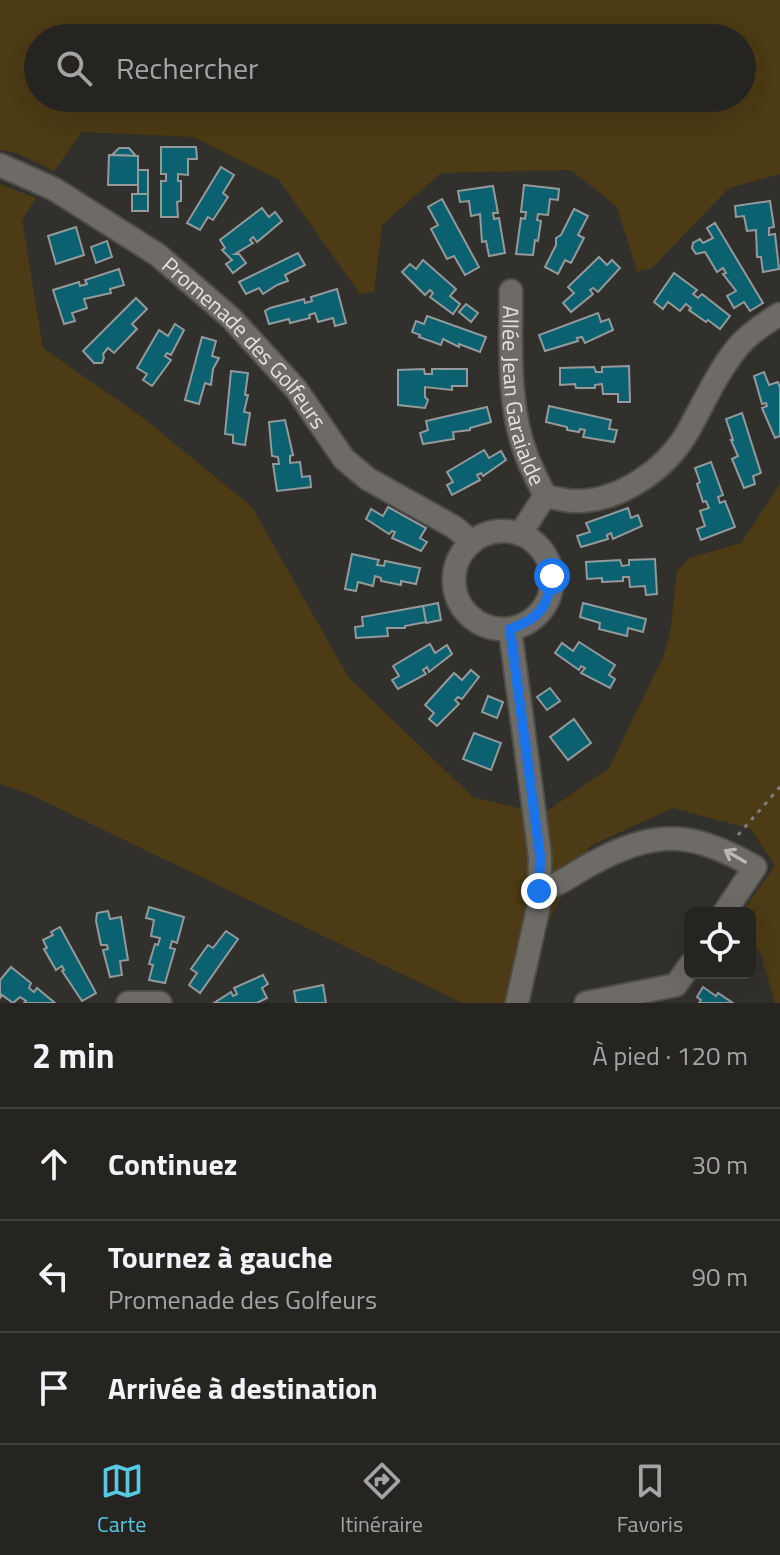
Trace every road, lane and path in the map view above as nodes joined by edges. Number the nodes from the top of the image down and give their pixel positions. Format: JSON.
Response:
{"nodes":[{"id":1,"x":0,"y":165,"type":"edge"},
{"id":2,"x":511,"y":291,"type":"dead end"},
{"id":3,"x":780,"y":314,"type":"edge"},
{"id":4,"x":545,"y":496,"type":"junction"},
{"id":5,"x":520,"y":534,"type":"junction"},
{"id":6,"x":471,"y":541,"type":"junction"},
{"id":7,"x":510,"y":629,"type":"junction"},
{"id":8,"x":780,"y":787,"type":"edge"},
{"id":9,"x":727,"y":851,"type":"junction"},
{"id":10,"x":539,"y":891,"type":"junction"},
{"id":11,"x":728,"y":907,"type":"edge"},
{"id":12,"x":684,"y":974,"type":"edge"},
{"id":13,"x":128,"y":1003,"type":"edge"},
{"id":14,"x":160,"y":1003,"type":"edge"},
{"id":15,"x":517,"y":1003,"type":"edge"},
{"id":16,"x":586,"y":1003,"type":"edge"}],
"edges":[{"from":1,"to":6,"type":"street","name":"Promenade des Golfeurs"},
{"from":2,"to":4,"type":"street","name":"Allée Jean Garaialde"},
{"from":3,"to":4,"type":"street"},
{"from":4,"to":5,"type":"street"},
{"from":5,"to":6,"type":"street"},
{"from":5,"to":7,"type":"street"},
{"from":6,"to":7,"type":"street"},
{"from":7,"to":10,"type":"street"},
{"from":8,"to":9,"type":"path"},
{"from":9,"to":10,"type":"street"},
{"from":11,"to":9,"type":"street","one_way":true},
{"from":10,"to":15,"type":"street"},
{"from":12,"to":16,"type":"street"},
{"from":13,"to":14,"type":"street"}]}
